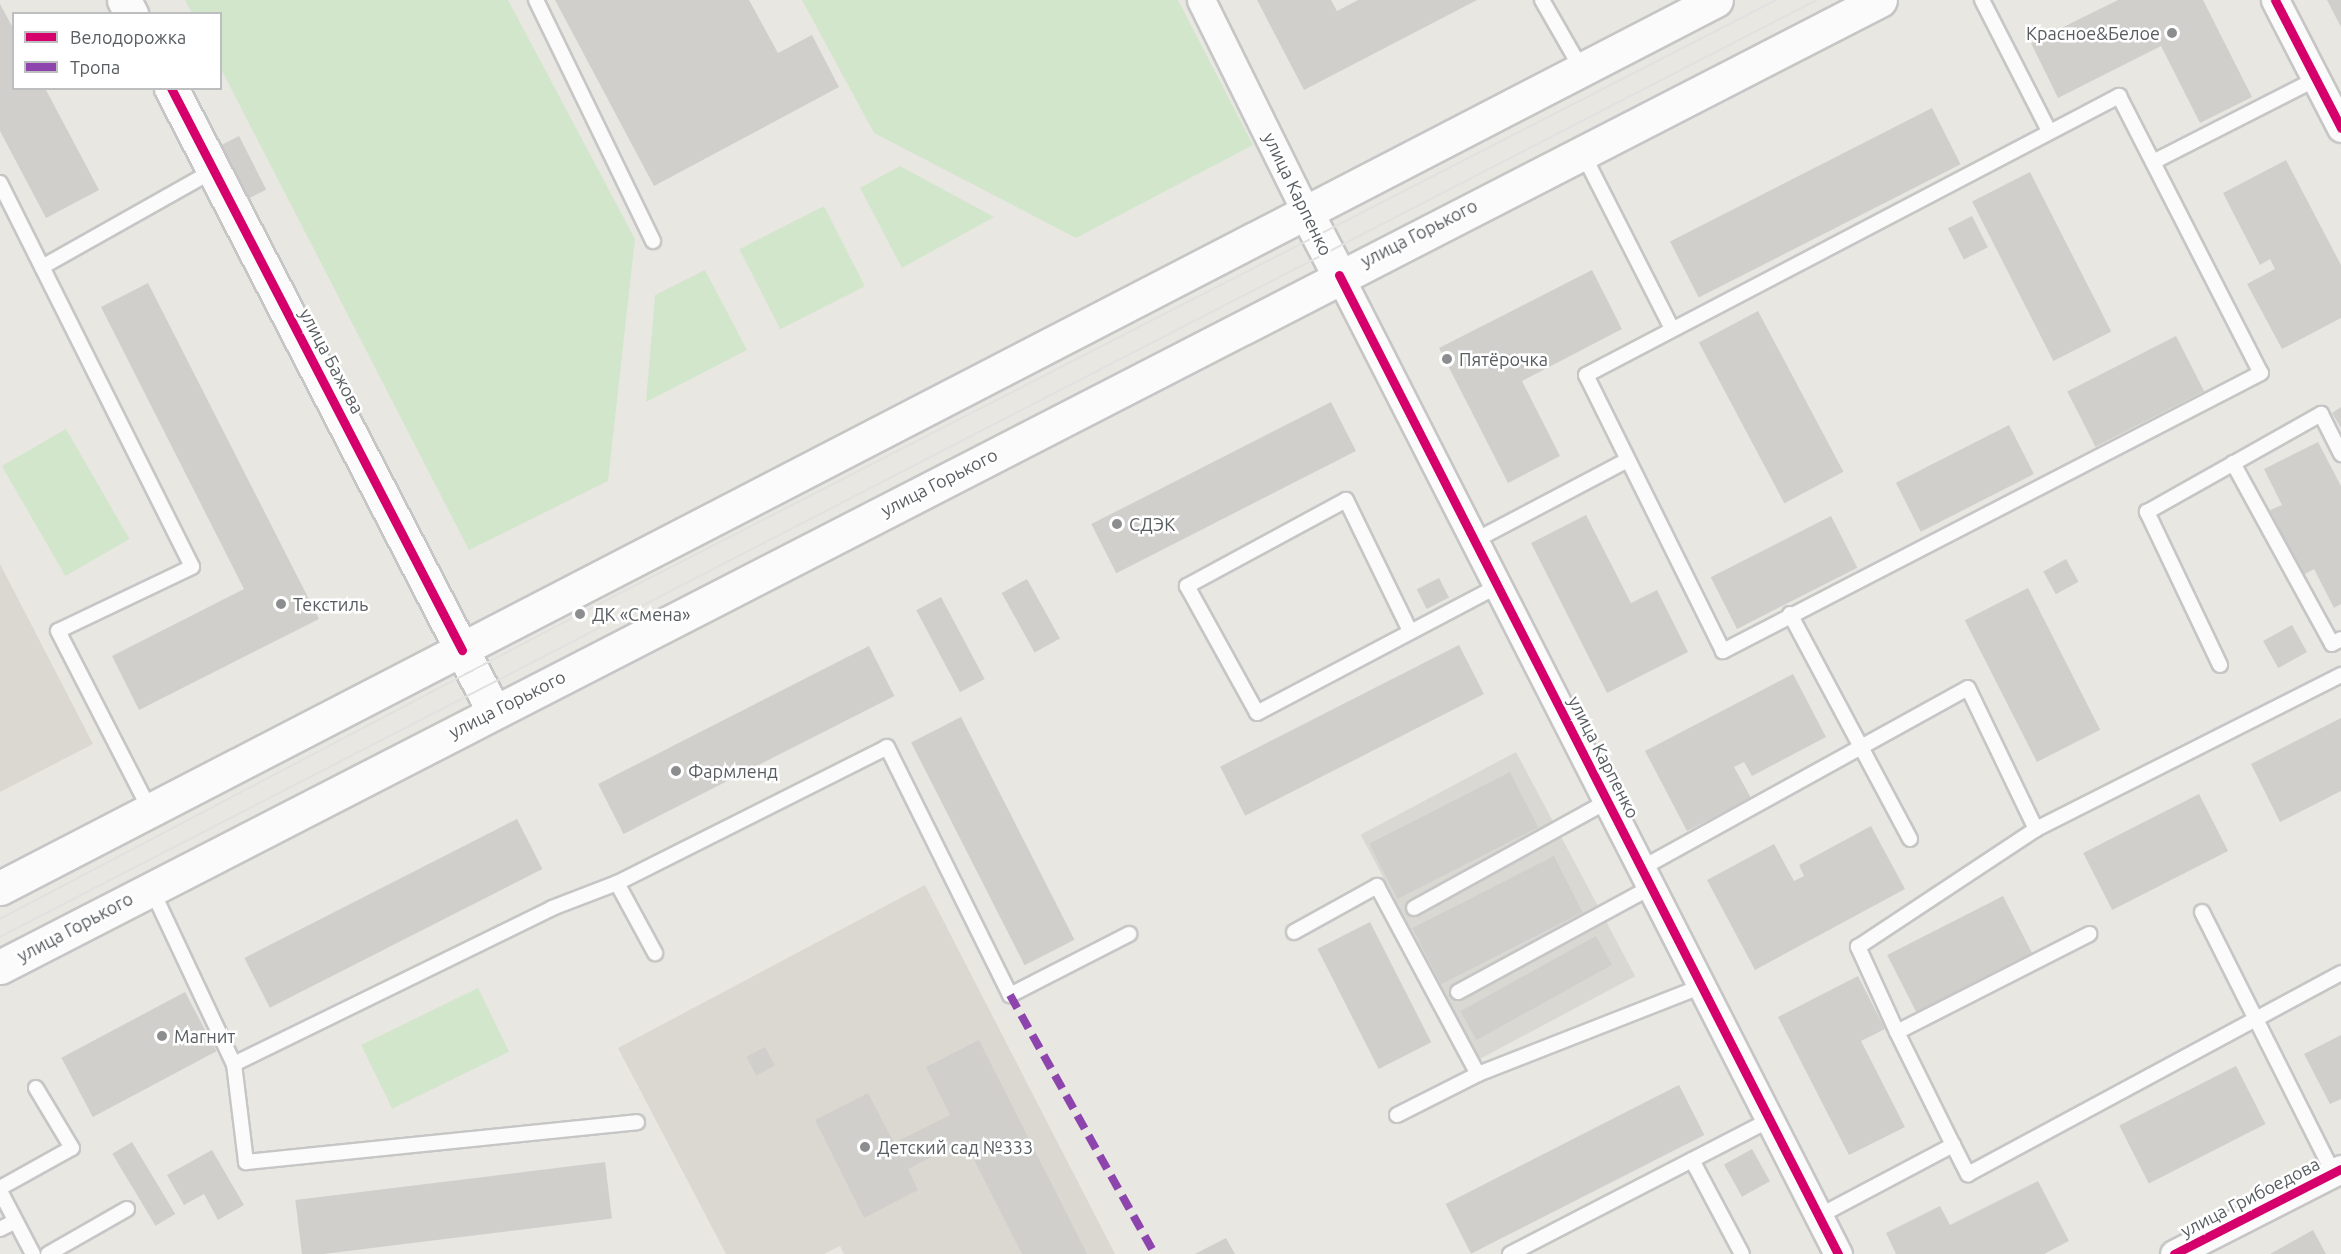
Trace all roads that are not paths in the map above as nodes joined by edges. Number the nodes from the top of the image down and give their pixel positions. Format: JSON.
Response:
{"nodes":[{"id":1,"x":536,"y":0,"type":"edge"},
{"id":2,"x":1201,"y":0,"type":"edge"},
{"id":3,"x":1542,"y":0,"type":"edge"},
{"id":4,"x":1716,"y":0,"type":"edge"},
{"id":5,"x":1880,"y":0,"type":"edge"},
{"id":6,"x":1982,"y":0,"type":"edge"},
{"id":7,"x":2275,"y":0,"type":"edge"},
{"id":8,"x":1581,"y":68,"type":"junction"},
{"id":9,"x":2316,"y":79,"type":"junction"},
{"id":10,"x":172,"y":90,"type":"edge"},
{"id":11,"x":2339,"y":121,"type":"edge"},
{"id":12,"x":2049,"y":131,"type":"junction"},
{"id":13,"x":1581,"y":150,"type":"junction"},
{"id":14,"x":2153,"y":162,"type":"junction"},
{"id":15,"x":213,"y":170,"type":"junction"},
{"id":16,"x":0,"y":183,"type":"edge"},
{"id":17,"x":1306,"y":212,"type":"junction"},
{"id":18,"x":653,"y":241,"type":"dead end"},
{"id":19,"x":42,"y":267,"type":"junction"},
{"id":20,"x":1338,"y":275,"type":"junction"},
{"id":21,"x":1672,"y":329,"type":"junction"},
{"id":22,"x":2341,"y":454,"type":"edge"},
{"id":23,"x":1626,"y":461,"type":"junction"},
{"id":24,"x":2233,"y":463,"type":"junction"},
{"id":25,"x":1474,"y":540,"type":"junction"},
{"id":26,"x":1498,"y":586,"type":"junction"},
{"id":27,"x":1791,"y":614,"type":"junction"},
{"id":28,"x":1410,"y":631,"type":"junction"},
{"id":29,"x":2341,"y":639,"type":"edge"},
{"id":30,"x":462,"y":650,"type":"junction"},
{"id":31,"x":2220,"y":665,"type":"dead end"},
{"id":32,"x":2341,"y":675,"type":"edge"},
{"id":33,"x":494,"y":712,"type":"junction"},
{"id":34,"x":1862,"y":746,"type":"junction"},
{"id":35,"x":1608,"y":801,"type":"junction"},
{"id":36,"x":150,"y":810,"type":"junction"},
{"id":37,"x":2036,"y":829,"type":"junction"},
{"id":38,"x":1910,"y":839,"type":"dead end"},
{"id":39,"x":1647,"y":877,"type":"junction"},
{"id":40,"x":617,"y":883,"type":"junction"},
{"id":41,"x":150,"y":886,"type":"junction"},
{"id":42,"x":0,"y":888,"type":"edge"},
{"id":43,"x":1414,"y":908,"type":"dead end"},
{"id":44,"x":2202,"y":912,"type":"dead end"},
{"id":45,"x":1294,"y":932,"type":"dead end"},
{"id":46,"x":1128,"y":934,"type":"dead end"},
{"id":47,"x":2089,"y":934,"type":"dead end"},
{"id":48,"x":655,"y":953,"type":"dead end"},
{"id":49,"x":0,"y":967,"type":"edge"},
{"id":50,"x":2341,"y":972,"type":"edge"},
{"id":51,"x":1702,"y":986,"type":"junction"},
{"id":52,"x":1458,"y":992,"type":"dead end"},
{"id":53,"x":2253,"y":1018,"type":"junction"},
{"id":54,"x":1897,"y":1032,"type":"junction"},
{"id":55,"x":234,"y":1064,"type":"junction"},
{"id":56,"x":1478,"y":1074,"type":"junction"},
{"id":57,"x":36,"y":1088,"type":"dead end"},
{"id":58,"x":1397,"y":1115,"type":"dead end"},
{"id":59,"x":1770,"y":1120,"type":"junction"},
{"id":60,"x":637,"y":1122,"type":"dead end"},
{"id":61,"x":1953,"y":1145,"type":"junction"},
{"id":62,"x":1692,"y":1160,"type":"junction"},
{"id":63,"x":2337,"y":1171,"type":"edge"},
{"id":64,"x":0,"y":1189,"type":"edge"},
{"id":65,"x":127,"y":1209,"type":"dead end"},
{"id":66,"x":1819,"y":1216,"type":"junction"},
{"id":67,"x":14,"y":1222,"type":"junction"},
{"id":68,"x":0,"y":1229,"type":"edge"},
{"id":69,"x":33,"y":1254,"type":"edge"},
{"id":70,"x":48,"y":1254,"type":"edge"},
{"id":71,"x":1510,"y":1254,"type":"edge"},
{"id":72,"x":1742,"y":1254,"type":"edge"},
{"id":73,"x":1838,"y":1254,"type":"edge"},
{"id":74,"x":2174,"y":1254,"type":"edge"}],
"edges":[{"from":1,"to":18,"type":"lane"},
{"from":2,"to":17,"type":"street","name":"улица Карпенко"},
{"from":3,"to":8,"type":"lane"},
{"from":4,"to":8,"type":"main road"},
{"from":5,"to":13,"type":"main road","name":"улица Горького"},
{"from":6,"to":12,"type":"lane"},
{"from":7,"to":9,"type":"street"},
{"from":8,"to":17,"type":"main road"},
{"from":9,"to":11,"type":"street"},
{"from":9,"to":14,"type":"lane"},
{"from":10,"to":15,"type":"main road","name":"улица Бажова"},
{"from":12,"to":14,"type":"lane"},
{"from":12,"to":21,"type":"lane"},
{"from":13,"to":20,"type":"main road","name":"улица Горького"},
{"from":13,"to":21,"type":"lane"},
{"from":14,"to":27,"type":"lane"},
{"from":15,"to":19,"type":"lane"},
{"from":15,"to":30,"type":"main road","name":"улица Бажова"},
{"from":16,"to":19,"type":"lane"},
{"from":17,"to":20,"type":"main road","name":"улица Карпенко"},
{"from":17,"to":30,"type":"main road"},
{"from":19,"to":36,"type":"lane"},
{"from":20,"to":25,"type":"street","name":"улица Карпенко"},
{"from":20,"to":33,"type":"main road","name":"улица Горького"},
{"from":21,"to":23,"type":"lane"},
{"from":22,"to":24,"type":"lane"},
{"from":23,"to":25,"type":"lane"},
{"from":23,"to":27,"type":"lane"},
{"from":24,"to":29,"type":"lane"},
{"from":24,"to":31,"type":"lane"},
{"from":25,"to":26,"type":"street","name":"улица Карпенко"},
{"from":26,"to":28,"type":"lane"},
{"from":26,"to":35,"type":"street","name":"улица Карпенко"},
{"from":27,"to":34,"type":"lane"},
{"from":28,"to":28,"type":"lane"},
{"from":30,"to":33,"type":"main road","name":"улица Бажова"},
{"from":30,"to":36,"type":"main road"},
{"from":32,"to":37,"type":"lane"},
{"from":33,"to":41,"type":"main road","name":"улица Горького"},
{"from":34,"to":37,"type":"lane"},
{"from":34,"to":38,"type":"lane"},
{"from":34,"to":39,"type":"lane"},
{"from":35,"to":39,"type":"street","name":"улица Карпенко"},
{"from":35,"to":43,"type":"lane"},
{"from":36,"to":42,"type":"main road"},
{"from":37,"to":54,"type":"lane"},
{"from":39,"to":51,"type":"street","name":"улица Карпенко"},
{"from":39,"to":52,"type":"lane"},
{"from":40,"to":46,"type":"lane"},
{"from":40,"to":48,"type":"lane"},
{"from":40,"to":55,"type":"lane"},
{"from":41,"to":49,"type":"main road","name":"улица Горького"},
{"from":41,"to":55,"type":"lane"},
{"from":44,"to":53,"type":"lane"},
{"from":45,"to":56,"type":"lane"},
{"from":47,"to":54,"type":"lane"},
{"from":50,"to":53,"type":"lane"},
{"from":51,"to":56,"type":"lane"},
{"from":51,"to":59,"type":"street","name":"улица Карпенко"},
{"from":53,"to":61,"type":"lane"},
{"from":53,"to":63,"type":"lane"},
{"from":54,"to":61,"type":"lane"},
{"from":55,"to":60,"type":"lane"},
{"from":56,"to":58,"type":"lane"},
{"from":57,"to":64,"type":"lane"},
{"from":59,"to":62,"type":"lane"},
{"from":59,"to":66,"type":"street","name":"улица Карпенко"},
{"from":61,"to":66,"type":"lane"},
{"from":62,"to":71,"type":"lane"},
{"from":62,"to":72,"type":"lane"},
{"from":63,"to":74,"type":"street","name":"улица Грибоедова"},
{"from":64,"to":67,"type":"lane"},
{"from":65,"to":70,"type":"lane"},
{"from":66,"to":73,"type":"street","name":"улица Карпенко"},
{"from":67,"to":68,"type":"lane"},
{"from":67,"to":69,"type":"lane"}]}
